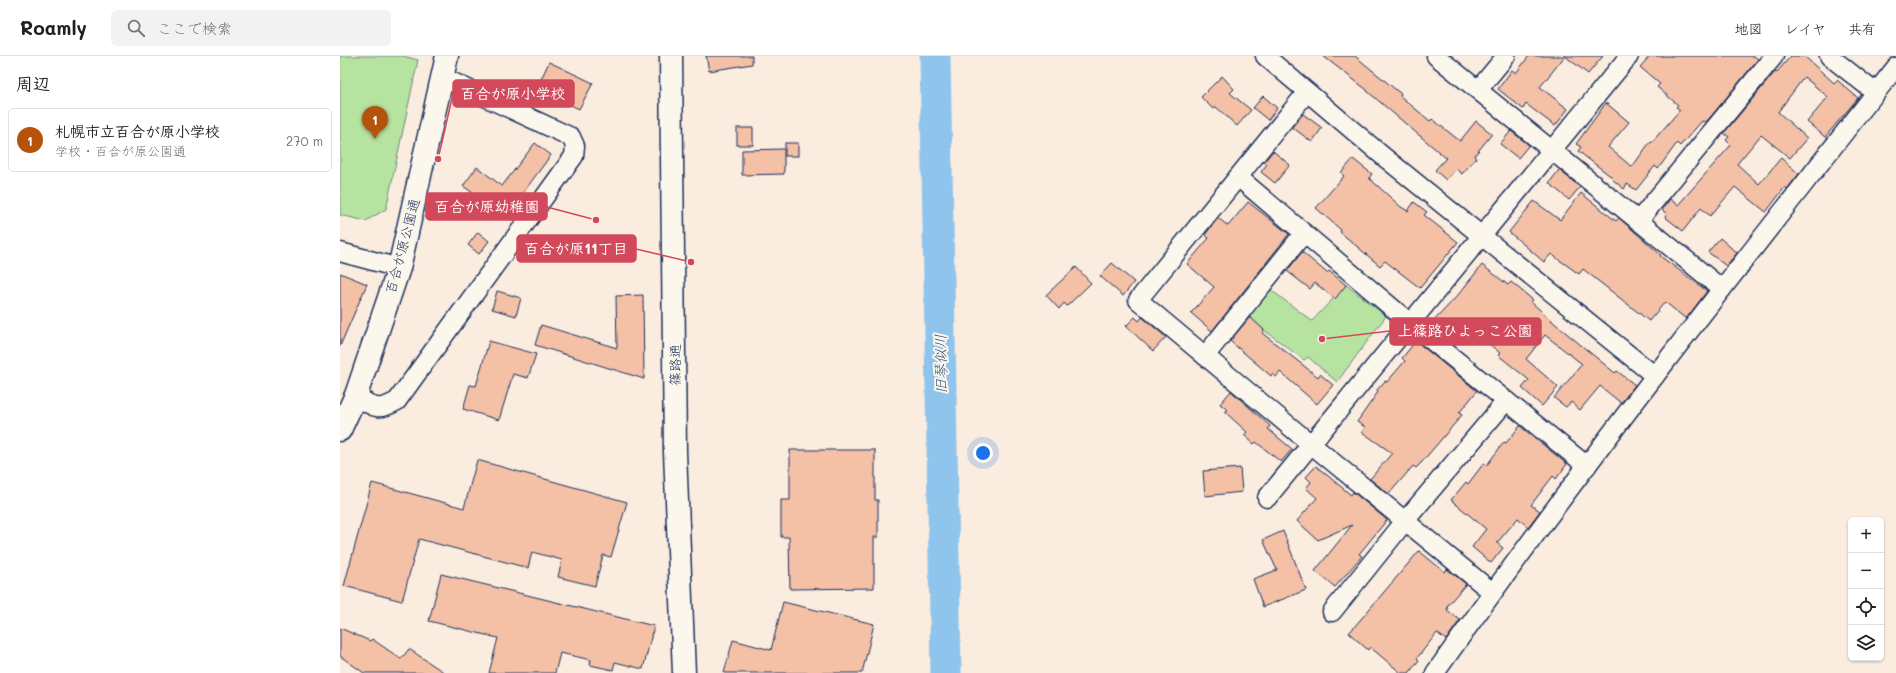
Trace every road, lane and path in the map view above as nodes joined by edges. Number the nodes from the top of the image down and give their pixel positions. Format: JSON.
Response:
{"nodes":[{"id":1,"x":447,"y":56,"type":"edge"},
{"id":2,"x":671,"y":56,"type":"edge"},
{"id":3,"x":1265,"y":56,"type":"edge"},
{"id":4,"x":1436,"y":56,"type":"edge"},
{"id":5,"x":1506,"y":56,"type":"edge"},
{"id":6,"x":1629,"y":56,"type":"edge"},
{"id":7,"x":1774,"y":56,"type":"edge"},
{"id":8,"x":1829,"y":56,"type":"edge"},
{"id":9,"x":1896,"y":67,"type":"edge"},
{"id":10,"x":442,"y":77,"type":"junction"},
{"id":11,"x":1478,"y":90,"type":"junction"},
{"id":12,"x":1307,"y":92,"type":"junction"},
{"id":13,"x":1876,"y":93,"type":"junction"},
{"id":14,"x":1553,"y":149,"type":"junction"},
{"id":15,"x":1238,"y":177,"type":"junction"},
{"id":16,"x":1639,"y":220,"type":"junction"},
{"id":17,"x":1304,"y":233,"type":"junction"},
{"id":18,"x":1482,"y":236,"type":"junction"},
{"id":19,"x":340,"y":252,"type":"edge"},
{"id":20,"x":399,"y":268,"type":"junction"},
{"id":21,"x":1722,"y":289,"type":"junction"},
{"id":22,"x":1410,"y":323,"type":"junction"},
{"id":23,"x":1205,"y":356,"type":"junction"},
{"id":24,"x":1655,"y":376,"type":"junction"},
{"id":25,"x":356,"y":395,"type":"junction"},
{"id":26,"x":1506,"y":401,"type":"junction"},
{"id":27,"x":340,"y":430,"type":"edge"},
{"id":28,"x":1312,"y":445,"type":"junction"},
{"id":29,"x":1587,"y":466,"type":"junction"},
{"id":30,"x":1267,"y":498,"type":"dead end"},
{"id":31,"x":1405,"y":520,"type":"junction"},
{"id":32,"x":1492,"y":592,"type":"junction"},
{"id":33,"x":1332,"y":612,"type":"dead end"},
{"id":34,"x":684,"y":673,"type":"edge"},
{"id":35,"x":1435,"y":673,"type":"edge"}],
"edges":[{"from":1,"to":10,"type":"street","name":"百合が原公園通"},
{"from":2,"to":34,"type":"street","name":"篠路通"},
{"from":3,"to":12,"type":"street"},
{"from":4,"to":11,"type":"street"},
{"from":5,"to":11,"type":"street"},
{"from":6,"to":14,"type":"street"},
{"from":7,"to":16,"type":"street"},
{"from":8,"to":13,"type":"street"},
{"from":9,"to":13,"type":"street"},
{"from":10,"to":20,"type":"street","name":"百合が原公園通"},
{"from":10,"to":25,"type":"street"},
{"from":11,"to":14,"type":"street"},
{"from":12,"to":15,"type":"street"},
{"from":12,"to":18,"type":"street"},
{"from":13,"to":21,"type":"street"},
{"from":14,"to":16,"type":"street"},
{"from":14,"to":18,"type":"street"},
{"from":15,"to":17,"type":"street"},
{"from":15,"to":23,"type":"street"},
{"from":16,"to":21,"type":"street"},
{"from":17,"to":22,"type":"street"},
{"from":17,"to":23,"type":"street"},
{"from":18,"to":22,"type":"street"},
{"from":18,"to":24,"type":"street"},
{"from":19,"to":20,"type":"street"},
{"from":20,"to":25,"type":"street","name":"百合が原公園通"},
{"from":21,"to":24,"type":"street"},
{"from":22,"to":26,"type":"street"},
{"from":22,"to":28,"type":"street"},
{"from":23,"to":28,"type":"street"},
{"from":24,"to":29,"type":"street"},
{"from":25,"to":27,"type":"street","name":"百合が原公園通"},
{"from":26,"to":29,"type":"street"},
{"from":26,"to":31,"type":"street"},
{"from":28,"to":30,"type":"street"},
{"from":28,"to":31,"type":"street"},
{"from":29,"to":32,"type":"street"},
{"from":31,"to":32,"type":"street"},
{"from":31,"to":33,"type":"street"},
{"from":32,"to":35,"type":"street"}]}
